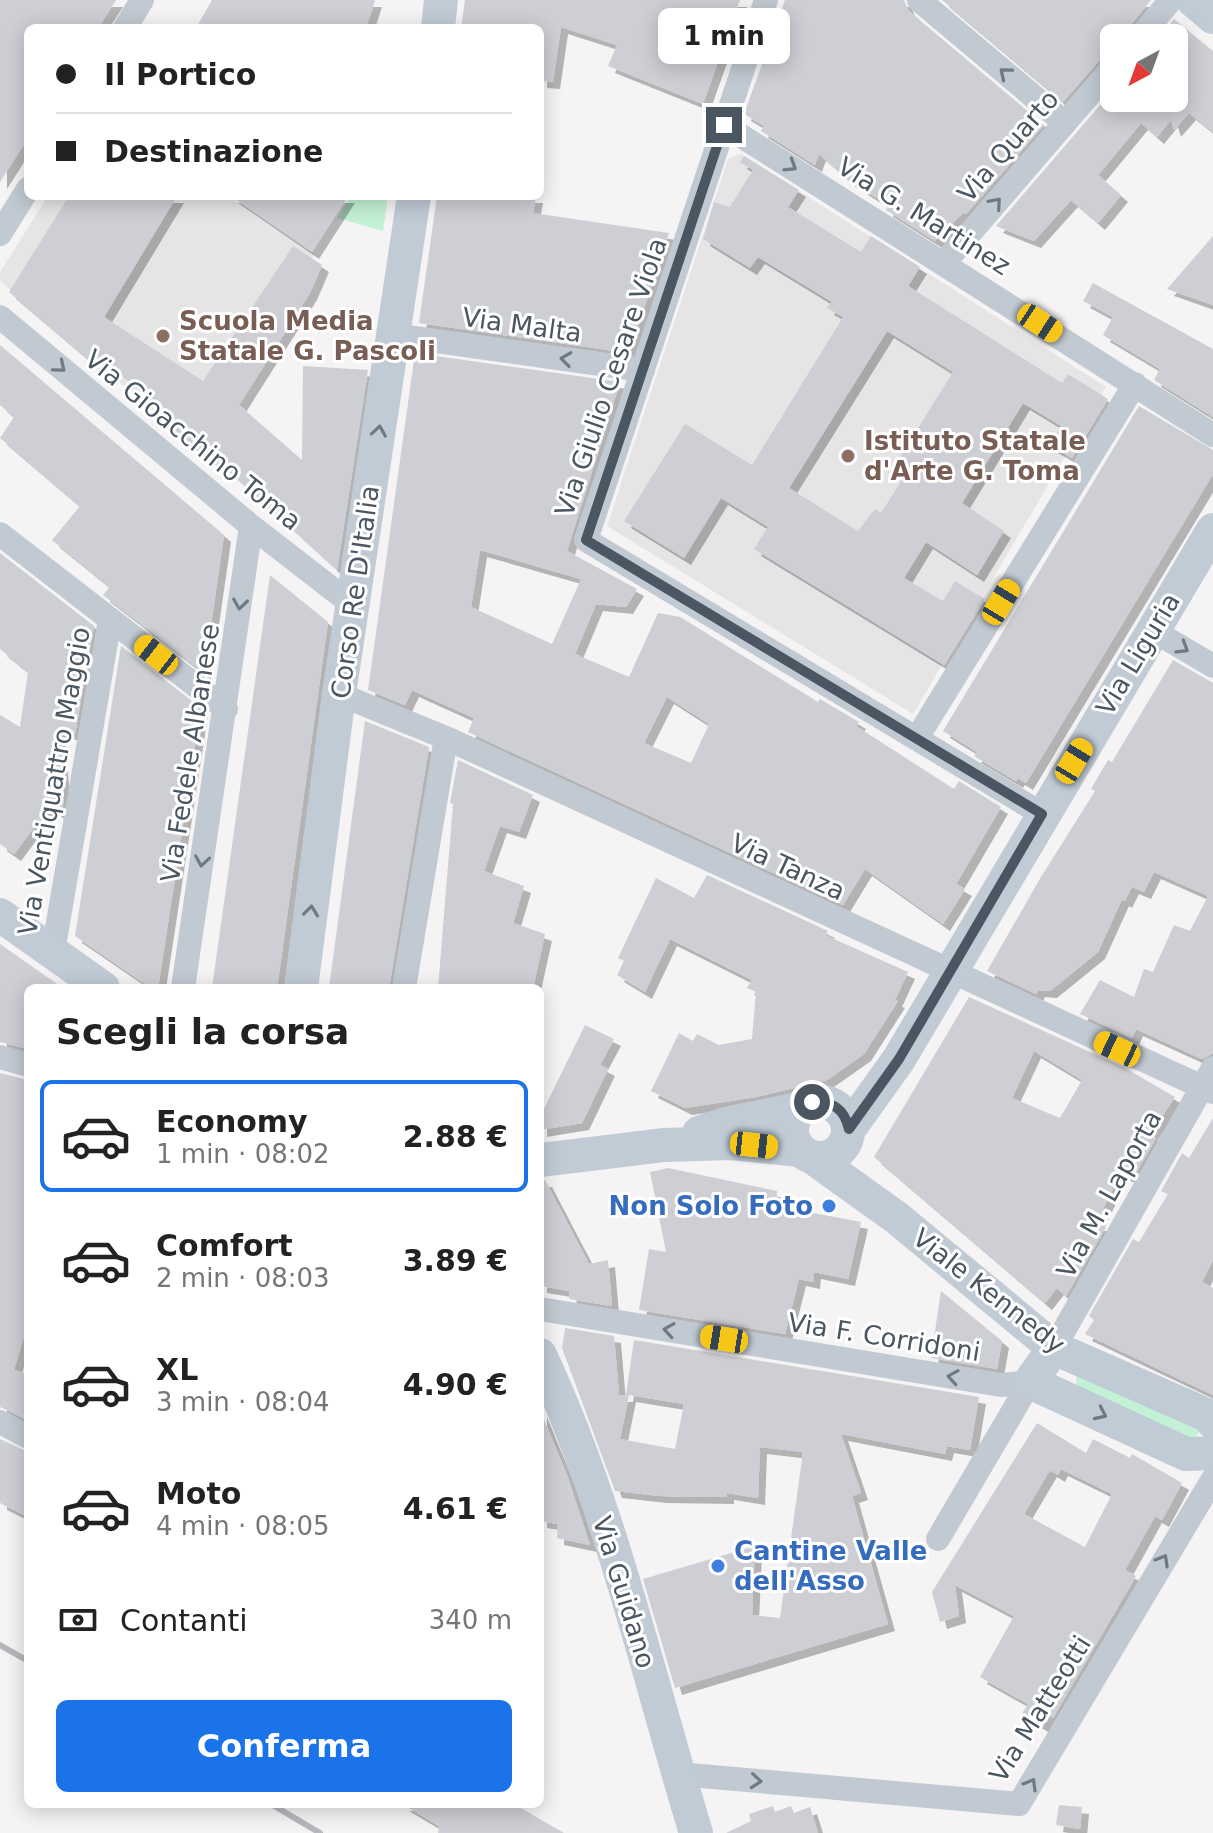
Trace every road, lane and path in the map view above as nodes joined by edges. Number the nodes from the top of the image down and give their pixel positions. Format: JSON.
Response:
{"nodes":[{"id":1,"x":142,"y":0,"type":"edge"},
{"id":2,"x":441,"y":0,"type":"edge"},
{"id":3,"x":766,"y":0,"type":"edge"},
{"id":4,"x":919,"y":0,"type":"edge"},
{"id":5,"x":1171,"y":0,"type":"edge"},
{"id":6,"x":1193,"y":0,"type":"edge"},
{"id":7,"x":1213,"y":17,"type":"edge"},
{"id":8,"x":127,"y":24,"type":"edge"},
{"id":9,"x":438,"y":24,"type":"edge"},
{"id":10,"x":1151,"y":24,"type":"edge"},
{"id":11,"x":1100,"y":82,"type":"edge"},
{"id":12,"x":1065,"y":123,"type":"junction"},
{"id":13,"x":724,"y":125,"type":"junction"},
{"id":14,"x":24,"y":195,"type":"edge"},
{"id":15,"x":413,"y":200,"type":"edge"},
{"id":16,"x":0,"y":234,"type":"edge"},
{"id":17,"x":945,"y":262,"type":"junction"},
{"id":18,"x":0,"y":317,"type":"edge"},
{"id":19,"x":393,"y":335,"type":"junction"},
{"id":20,"x":643,"y":370,"type":"junction"},
{"id":21,"x":1135,"y":384,"type":"junction"},
{"id":22,"x":1213,"y":435,"type":"edge"},
{"id":23,"x":251,"y":526,"type":"junction"},
{"id":24,"x":1213,"y":530,"type":"edge"},
{"id":25,"x":0,"y":534,"type":"edge"},
{"id":26,"x":353,"y":605,"type":"junction"},
{"id":27,"x":110,"y":619,"type":"junction"},
{"id":28,"x":1152,"y":630,"type":"junction"},
{"id":29,"x":1213,"y":666,"type":"edge"},
{"id":30,"x":339,"y":694,"type":"junction"},
{"id":31,"x":226,"y":709,"type":"junction"},
{"id":32,"x":446,"y":738,"type":"junction"},
{"id":33,"x":917,"y":738,"type":"junction"},
{"id":34,"x":1042,"y":814,"type":"junction"},
{"id":35,"x":0,"y":915,"type":"edge"},
{"id":36,"x":53,"y":952,"type":"junction"},
{"id":37,"x":950,"y":973,"type":"junction"},
{"id":38,"x":97,"y":984,"type":"edge"},
{"id":39,"x":184,"y":984,"type":"edge"},
{"id":40,"x":302,"y":984,"type":"edge"},
{"id":41,"x":405,"y":984,"type":"edge"},
{"id":42,"x":917,"y":1025,"type":"junction"},
{"id":43,"x":0,"y":1057,"type":"edge"},
{"id":44,"x":24,"y":1064,"type":"edge"},
{"id":45,"x":1209,"y":1082,"type":"edge"},
{"id":46,"x":813,"y":1106,"type":"junction"},
{"id":47,"x":847,"y":1136,"type":"junction"},
{"id":48,"x":663,"y":1145,"type":"junction"},
{"id":49,"x":806,"y":1153,"type":"junction"},
{"id":50,"x":544,"y":1160,"type":"edge"},
{"id":51,"x":897,"y":1218,"type":"junction"},
{"id":52,"x":544,"y":1310,"type":"edge"},
{"id":53,"x":1054,"y":1348,"type":"junction"},
{"id":54,"x":544,"y":1365,"type":"edge"},
{"id":55,"x":1030,"y":1382,"type":"junction"},
{"id":56,"x":0,"y":1422,"type":"edge"},
{"id":57,"x":1213,"y":1422,"type":"edge"},
{"id":58,"x":24,"y":1435,"type":"edge"},
{"id":59,"x":1213,"y":1453,"type":"edge"},
{"id":60,"x":1213,"y":1479,"type":"edge"},
{"id":61,"x":938,"y":1539,"type":"dead end"},
{"id":62,"x":678,"y":1774,"type":"junction"},
{"id":63,"x":696,"y":1833,"type":"edge"}],
"edges":[{"from":1,"to":8,"type":"street"},
{"from":2,"to":9,"type":"street"},
{"from":3,"to":13,"type":"street","name":"Via Giulio Cesare Viola"},
{"from":12,"to":4,"type":"street","one_way":true},
{"from":5,"to":10,"type":"street"},
{"from":6,"to":7,"type":"street"},
{"from":11,"to":12,"type":"street","name":"Via Quarto"},
{"from":17,"to":12,"type":"street","name":"Via Quarto","one_way":true},
{"from":13,"to":17,"type":"street","name":"Via G. Martinez","one_way":true},
{"from":13,"to":20,"type":"street","name":"Via Giulio Cesare Viola"},
{"from":14,"to":16,"type":"street"},
{"from":15,"to":19,"type":"street","name":"Corso Re D'Italia"},
{"from":17,"to":21,"type":"street","name":"Via G. Martinez"},
{"from":18,"to":23,"type":"street","name":"Via Gioacchino Toma","one_way":true},
{"from":20,"to":19,"type":"street","name":"Via Malta","one_way":true},
{"from":26,"to":19,"type":"street","name":"Corso Re D'Italia","one_way":true},
{"from":20,"to":33,"type":"street","name":"Via Giulio Cesare Viola"},
{"from":21,"to":22,"type":"street","name":"Via G. Martinez"},
{"from":21,"to":33,"type":"street"},
{"from":23,"to":26,"type":"street","name":"Via Gioacchino Toma"},
{"from":23,"to":31,"type":"street","name":"Via Fedele Albanese","one_way":true},
{"from":24,"to":28,"type":"street","name":"Via Liguria"},
{"from":25,"to":27,"type":"street"},
{"from":26,"to":30,"type":"street","name":"Corso Re D'Italia"},
{"from":27,"to":31,"type":"street"},
{"from":27,"to":36,"type":"street","name":"Via Ventiquattro Maggio"},
{"from":28,"to":29,"type":"street","one_way":true},
{"from":28,"to":34,"type":"street","name":"Via Liguria"},
{"from":30,"to":32,"type":"street","name":"Via Tanza"},
{"from":40,"to":30,"type":"street","name":"Corso Re D'Italia","one_way":true},
{"from":31,"to":39,"type":"street","name":"Via Fedele Albanese","one_way":true},
{"from":32,"to":37,"type":"street","name":"Via Tanza"},
{"from":32,"to":41,"type":"street"},
{"from":33,"to":34,"type":"street","name":"Via Giulio Cesare Viola"},
{"from":34,"to":37,"type":"street","name":"Via Liguria"},
{"from":35,"to":36,"type":"street"},
{"from":36,"to":38,"type":"street"},
{"from":37,"to":42,"type":"street","name":"Via Liguria"},
{"from":37,"to":45,"type":"street","name":"Via Tanza"},
{"from":42,"to":46,"type":"street","name":"Via Liguria"},
{"from":42,"to":47,"type":"street","name":"Via Liguria"},
{"from":43,"to":44,"type":"street"},
{"from":45,"to":53,"type":"street","name":"Via M. Laporta"},
{"from":46,"to":47,"type":"street"},
{"from":46,"to":48,"type":"street","name":"Via Liguria"},
{"from":46,"to":49,"type":"street"},
{"from":47,"to":49,"type":"street"},
{"from":47,"to":51,"type":"street","name":"Viale Kennedy"},
{"from":48,"to":49,"type":"street","name":"Via Liguria"},
{"from":48,"to":50,"type":"street","name":"Via Liguria"},
{"from":49,"to":51,"type":"street","name":"Viale Kennedy"},
{"from":51,"to":53,"type":"street","name":"Viale Kennedy"},
{"from":55,"to":52,"type":"street","name":"Via F. Corridoni","one_way":true},
{"from":53,"to":55,"type":"street"},
{"from":53,"to":57,"type":"street","name":"Viale Kennedy"},
{"from":54,"to":62,"type":"street","name":"Via Guidano"},
{"from":55,"to":59,"type":"street","name":"Viale Kennedy","one_way":true},
{"from":55,"to":61,"type":"street"},
{"from":56,"to":58,"type":"street"},
{"from":62,"to":60,"type":"street","name":"Via Matteotti","one_way":true},
{"from":62,"to":63,"type":"street","name":"Via Guidano"}]}
